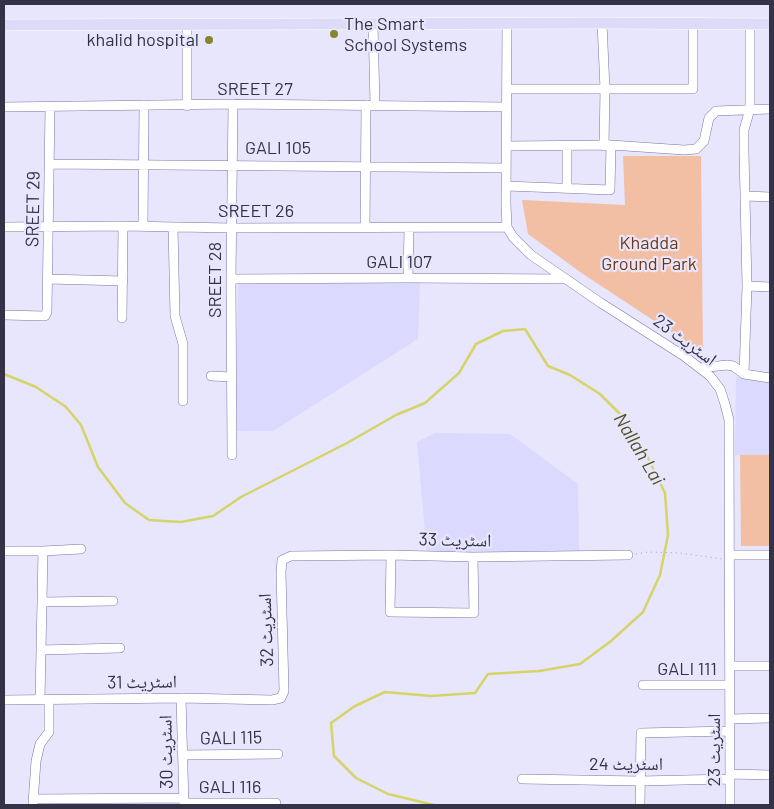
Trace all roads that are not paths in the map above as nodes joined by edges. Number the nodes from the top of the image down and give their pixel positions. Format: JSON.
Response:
{"nodes":[{"id":1,"x":373,"y":23,"type":"junction"},
{"id":2,"x":507,"y":23,"type":"junction"},
{"id":3,"x":602,"y":23,"type":"junction"},
{"id":4,"x":693,"y":23,"type":"junction"},
{"id":5,"x":750,"y":24,"type":"junction"},
{"id":6,"x":770,"y":24,"type":"edge"},
{"id":7,"x":4,"y":25,"type":"edge"},
{"id":8,"x":187,"y":25,"type":"junction"},
{"id":9,"x":605,"y":89,"type":"junction"},
{"id":10,"x":507,"y":90,"type":"junction"},
{"id":11,"x":233,"y":104,"type":"junction"},
{"id":12,"x":144,"y":105,"type":"junction"},
{"id":13,"x":370,"y":105,"type":"junction"},
{"id":14,"x":187,"y":106,"type":"junction"},
{"id":15,"x":4,"y":107,"type":"edge"},
{"id":16,"x":50,"y":107,"type":"junction"},
{"id":17,"x":506,"y":108,"type":"junction"},
{"id":18,"x":750,"y":108,"type":"junction"},
{"id":19,"x":770,"y":109,"type":"edge"},
{"id":20,"x":607,"y":145,"type":"junction"},
{"id":21,"x":508,"y":146,"type":"junction"},
{"id":22,"x":567,"y":146,"type":"junction"},
{"id":23,"x":144,"y":163,"type":"junction"},
{"id":24,"x":50,"y":164,"type":"junction"},
{"id":25,"x":232,"y":164,"type":"junction"},
{"id":26,"x":365,"y":165,"type":"junction"},
{"id":27,"x":506,"y":168,"type":"junction"},
{"id":28,"x":506,"y":186,"type":"junction"},
{"id":29,"x":567,"y":188,"type":"junction"},
{"id":30,"x":746,"y":196,"type":"junction"},
{"id":31,"x":770,"y":197,"type":"edge"},
{"id":32,"x":123,"y":226,"type":"junction"},
{"id":33,"x":143,"y":226,"type":"junction"},
{"id":34,"x":4,"y":227,"type":"edge"},
{"id":35,"x":49,"y":227,"type":"junction"},
{"id":36,"x":173,"y":227,"type":"junction"},
{"id":37,"x":507,"y":227,"type":"junction"},
{"id":38,"x":232,"y":228,"type":"junction"},
{"id":39,"x":365,"y":228,"type":"junction"},
{"id":40,"x":409,"y":228,"type":"junction"},
{"id":41,"x":408,"y":278,"type":"junction"},
{"id":42,"x":48,"y":279,"type":"junction"},
{"id":43,"x":231,"y":279,"type":"junction"},
{"id":44,"x":567,"y":279,"type":"junction"},
{"id":45,"x":123,"y":281,"type":"junction"},
{"id":46,"x":748,"y":286,"type":"junction"},
{"id":47,"x":770,"y":287,"type":"edge"},
{"id":48,"x":4,"y":315,"type":"edge"},
{"id":49,"x":122,"y":318,"type":"dead end"},
{"id":50,"x":700,"y":368,"type":"junction"},
{"id":51,"x":744,"y":374,"type":"junction"},
{"id":52,"x":211,"y":376,"type":"dead end"},
{"id":53,"x":232,"y":377,"type":"junction"},
{"id":54,"x":770,"y":378,"type":"edge"},
{"id":55,"x":183,"y":401,"type":"dead end"},
{"id":56,"x":232,"y":455,"type":"dead end"},
{"id":57,"x":81,"y":550,"type":"dead end"},
{"id":58,"x":4,"y":551,"type":"edge"},
{"id":59,"x":43,"y":551,"type":"junction"},
{"id":60,"x":391,"y":555,"type":"junction"},
{"id":61,"x":628,"y":555,"type":"road end"},
{"id":62,"x":770,"y":555,"type":"edge"},
{"id":63,"x":473,"y":557,"type":"junction"},
{"id":64,"x":730,"y":558,"type":"junction"},
{"id":65,"x":282,"y":560,"type":"joint"},
{"id":66,"x":113,"y":600,"type":"dead end"},
{"id":67,"x":42,"y":602,"type":"junction"},
{"id":68,"x":120,"y":648,"type":"dead end"},
{"id":69,"x":41,"y":650,"type":"junction"},
{"id":70,"x":730,"y":666,"type":"junction"},
{"id":71,"x":770,"y":666,"type":"edge"},
{"id":72,"x":643,"y":685,"type":"dead end"},
{"id":73,"x":730,"y":685,"type":"junction"},
{"id":74,"x":181,"y":698,"type":"junction"},
{"id":75,"x":281,"y":698,"type":"joint"},
{"id":76,"x":4,"y":700,"type":"edge"},
{"id":77,"x":44,"y":700,"type":"junction"},
{"id":78,"x":730,"y":718,"type":"junction"},
{"id":79,"x":770,"y":718,"type":"edge"},
{"id":80,"x":730,"y":731,"type":"junction"},
{"id":81,"x":278,"y":754,"type":"dead end"},
{"id":82,"x":183,"y":755,"type":"junction"},
{"id":83,"x":770,"y":775,"type":"edge"},
{"id":84,"x":730,"y":777,"type":"junction"},
{"id":85,"x":522,"y":779,"type":"dead end"},
{"id":86,"x":640,"y":781,"type":"junction"},
{"id":87,"x":33,"y":802,"type":"edge"},
{"id":88,"x":184,"y":802,"type":"edge"},
{"id":89,"x":276,"y":803,"type":"dead end"},
{"id":90,"x":640,"y":805,"type":"edge"},
{"id":91,"x":730,"y":805,"type":"edge"}],
"edges":[{"from":1,"to":2,"type":"main road"},
{"from":1,"to":8,"type":"main road"},
{"from":1,"to":13,"type":"street"},
{"from":2,"to":3,"type":"main road"},
{"from":2,"to":10,"type":"street"},
{"from":3,"to":4,"type":"main road"},
{"from":3,"to":9,"type":"street"},
{"from":4,"to":5,"type":"main road"},
{"from":4,"to":9,"type":"street"},
{"from":5,"to":6,"type":"main road"},
{"from":5,"to":18,"type":"street"},
{"from":7,"to":8,"type":"main road"},
{"from":8,"to":14,"type":"street"},
{"from":9,"to":10,"type":"street"},
{"from":9,"to":20,"type":"street"},
{"from":10,"to":17,"type":"street"},
{"from":11,"to":13,"type":"street","name":"SREET 27"},
{"from":11,"to":14,"type":"street","name":"SREET 27"},
{"from":11,"to":25,"type":"street","name":"SREET 28"},
{"from":12,"to":14,"type":"street","name":"SREET 27"},
{"from":12,"to":16,"type":"street","name":"SREET 27"},
{"from":12,"to":23,"type":"street"},
{"from":13,"to":17,"type":"street","name":"SREET 27"},
{"from":13,"to":26,"type":"street"},
{"from":15,"to":16,"type":"street","name":"SREET 27"},
{"from":16,"to":24,"type":"street","name":"SREET 29"},
{"from":17,"to":21,"type":"street"},
{"from":18,"to":19,"type":"street"},
{"from":18,"to":20,"type":"street"},
{"from":18,"to":30,"type":"street"},
{"from":20,"to":22,"type":"street"},
{"from":20,"to":29,"type":"street"},
{"from":21,"to":22,"type":"street"},
{"from":21,"to":27,"type":"street"},
{"from":22,"to":29,"type":"street"},
{"from":23,"to":24,"type":"street","name":"GALI 105"},
{"from":23,"to":25,"type":"street","name":"GALI 105"},
{"from":23,"to":33,"type":"street"},
{"from":24,"to":35,"type":"street","name":"SREET 29"},
{"from":25,"to":26,"type":"street","name":"GALI 105"},
{"from":25,"to":38,"type":"street","name":"SREET 28"},
{"from":26,"to":27,"type":"street","name":"GALI 105"},
{"from":26,"to":39,"type":"street"},
{"from":27,"to":28,"type":"street"},
{"from":28,"to":29,"type":"street"},
{"from":28,"to":37,"type":"street"},
{"from":30,"to":31,"type":"street"},
{"from":30,"to":46,"type":"street"},
{"from":32,"to":33,"type":"street","name":"SREET 26"},
{"from":32,"to":35,"type":"street","name":"SREET 26"},
{"from":32,"to":45,"type":"street"},
{"from":33,"to":36,"type":"street","name":"SREET 26"},
{"from":34,"to":35,"type":"street","name":"SREET 26"},
{"from":35,"to":42,"type":"street","name":"SREET 29"},
{"from":36,"to":38,"type":"street","name":"SREET 26"},
{"from":36,"to":55,"type":"street"},
{"from":37,"to":40,"type":"street","name":"SREET 26"},
{"from":37,"to":44,"type":"street","name":"اسٹریٹ 23"},
{"from":38,"to":39,"type":"street","name":"SREET 26"},
{"from":38,"to":43,"type":"street","name":"SREET 28"},
{"from":39,"to":40,"type":"street","name":"SREET 26"},
{"from":40,"to":41,"type":"street"},
{"from":41,"to":43,"type":"street","name":"GALI 107"},
{"from":41,"to":44,"type":"street","name":"GALI 107"},
{"from":42,"to":45,"type":"street"},
{"from":42,"to":48,"type":"street","name":"SREET 29"},
{"from":43,"to":53,"type":"street","name":"SREET 28"},
{"from":44,"to":50,"type":"street","name":"اسٹریٹ 23"},
{"from":45,"to":49,"type":"street"},
{"from":46,"to":47,"type":"street"},
{"from":46,"to":51,"type":"street"},
{"from":50,"to":51,"type":"street"},
{"from":50,"to":64,"type":"street","name":"اسٹریٹ 23"},
{"from":51,"to":54,"type":"street"},
{"from":52,"to":53,"type":"street"},
{"from":53,"to":56,"type":"street","name":"SREET 28"},
{"from":57,"to":59,"type":"street"},
{"from":58,"to":59,"type":"street"},
{"from":59,"to":67,"type":"street"},
{"from":60,"to":63,"type":"street","name":"اسٹریٹ 33"},
{"from":60,"to":63,"type":"street"},
{"from":60,"to":65,"type":"street","name":"اسٹریٹ 33"},
{"from":61,"to":63,"type":"street","name":"اسٹریٹ 33"},
{"from":62,"to":64,"type":"street"},
{"from":64,"to":70,"type":"street","name":"اسٹریٹ 23"},
{"from":65,"to":75,"type":"street","name":"اسٹریٹ 32"},
{"from":66,"to":67,"type":"street"},
{"from":67,"to":69,"type":"street"},
{"from":68,"to":69,"type":"street"},
{"from":69,"to":77,"type":"street"},
{"from":70,"to":71,"type":"street"},
{"from":70,"to":73,"type":"street","name":"اسٹریٹ 23"},
{"from":72,"to":73,"type":"street","name":"GALI 111"},
{"from":73,"to":78,"type":"street","name":"اسٹریٹ 23"},
{"from":74,"to":75,"type":"street","name":"اسٹریٹ 31"},
{"from":74,"to":77,"type":"street","name":"اسٹریٹ 31"},
{"from":74,"to":82,"type":"street","name":"اسٹریٹ 30"},
{"from":76,"to":77,"type":"street","name":"اسٹریٹ 31"},
{"from":77,"to":87,"type":"street"},
{"from":78,"to":79,"type":"street"},
{"from":78,"to":80,"type":"street","name":"اسٹریٹ 23"},
{"from":80,"to":84,"type":"street","name":"اسٹریٹ 23"},
{"from":80,"to":86,"type":"street"},
{"from":81,"to":82,"type":"street","name":"GALI 115"},
{"from":82,"to":88,"type":"street","name":"اسٹریٹ 30"},
{"from":83,"to":84,"type":"street","name":"اسٹریٹ 24"},
{"from":84,"to":86,"type":"street","name":"اسٹریٹ 24"},
{"from":84,"to":91,"type":"street","name":"اسٹریٹ 23"},
{"from":85,"to":86,"type":"street","name":"اسٹریٹ 24"},
{"from":86,"to":90,"type":"street"},
{"from":87,"to":88,"type":"street","name":"GALI 116"},
{"from":88,"to":89,"type":"street","name":"GALI 116"}]}
